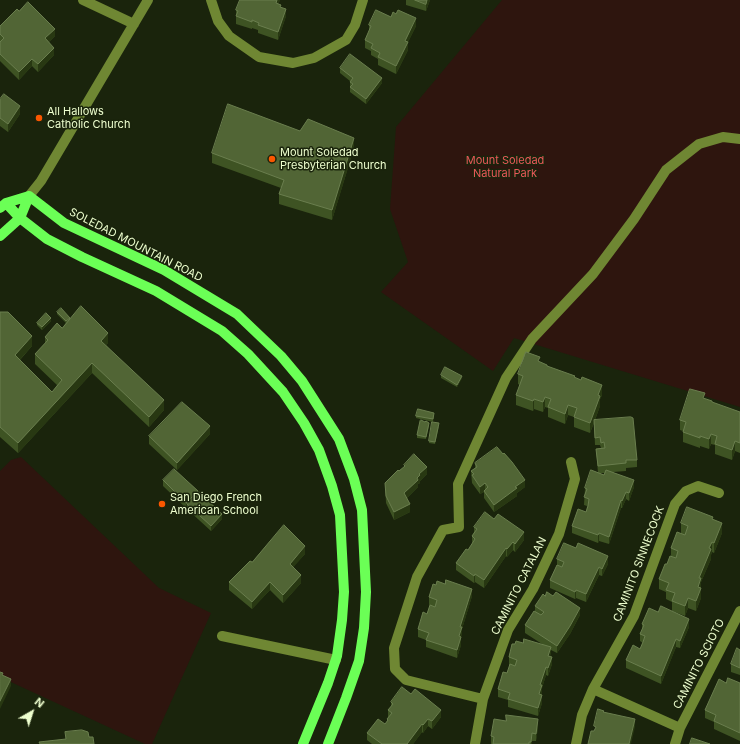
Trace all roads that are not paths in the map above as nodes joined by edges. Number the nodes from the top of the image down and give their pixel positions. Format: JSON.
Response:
{"nodes":[{"id":1,"x":83,"y":0,"type":"edge"},
{"id":2,"x":148,"y":0,"type":"edge"},
{"id":3,"x":211,"y":0,"type":"edge"},
{"id":4,"x":363,"y":0,"type":"edge"},
{"id":5,"x":134,"y":24,"type":"junction"},
{"id":6,"x":740,"y":139,"type":"edge"},
{"id":7,"x":29,"y":196,"type":"junction"},
{"id":8,"x":3,"y":205,"type":"edge"},
{"id":9,"x":20,"y":218,"type":"junction"},
{"id":10,"x":0,"y":236,"type":"edge"},
{"id":11,"x":571,"y":462,"type":"dead end"},
{"id":12,"x":719,"y":493,"type":"dead end"},
{"id":13,"x":740,"y":611,"type":"edge"},
{"id":14,"x":222,"y":636,"type":"dead end"},
{"id":15,"x":336,"y":660,"type":"junction"},
{"id":16,"x":593,"y":689,"type":"junction"},
{"id":17,"x":483,"y":699,"type":"junction"},
{"id":18,"x":680,"y":728,"type":"junction"},
{"id":19,"x":303,"y":744,"type":"edge"},
{"id":20,"x":328,"y":744,"type":"edge"},
{"id":21,"x":475,"y":744,"type":"edge"},
{"id":22,"x":576,"y":744,"type":"edge"},
{"id":23,"x":675,"y":744,"type":"edge"}],
"edges":[{"from":1,"to":5,"type":"street"},
{"from":2,"to":5,"type":"street"},
{"from":3,"to":4,"type":"street"},
{"from":5,"to":7,"type":"street"},
{"from":6,"to":17,"type":"street"},
{"from":7,"to":8,"type":"main road"},
{"from":7,"to":9,"type":"main road"},
{"from":7,"to":20,"type":"main road","name":"SOLEDAD MOUNTAIN ROAD"},
{"from":8,"to":9,"type":"main road"},
{"from":9,"to":10,"type":"main road"},
{"from":9,"to":15,"type":"main road"},
{"from":11,"to":17,"type":"street","name":"CAMINITO CATALAN"},
{"from":12,"to":16,"type":"street","name":"CAMINITO SINNECOCK"},
{"from":13,"to":18,"type":"street","name":"CAMINITO SCIOTO"},
{"from":14,"to":15,"type":"street"},
{"from":15,"to":19,"type":"main road"},
{"from":16,"to":18,"type":"street","name":"CAMINITO SCIOTO"},
{"from":16,"to":22,"type":"street","name":"CAMINITO SINNECOCK"},
{"from":17,"to":21,"type":"street","name":"CAMINITO CATALAN"},
{"from":18,"to":23,"type":"street","name":"CAMINITO SCIOTO"}]}
